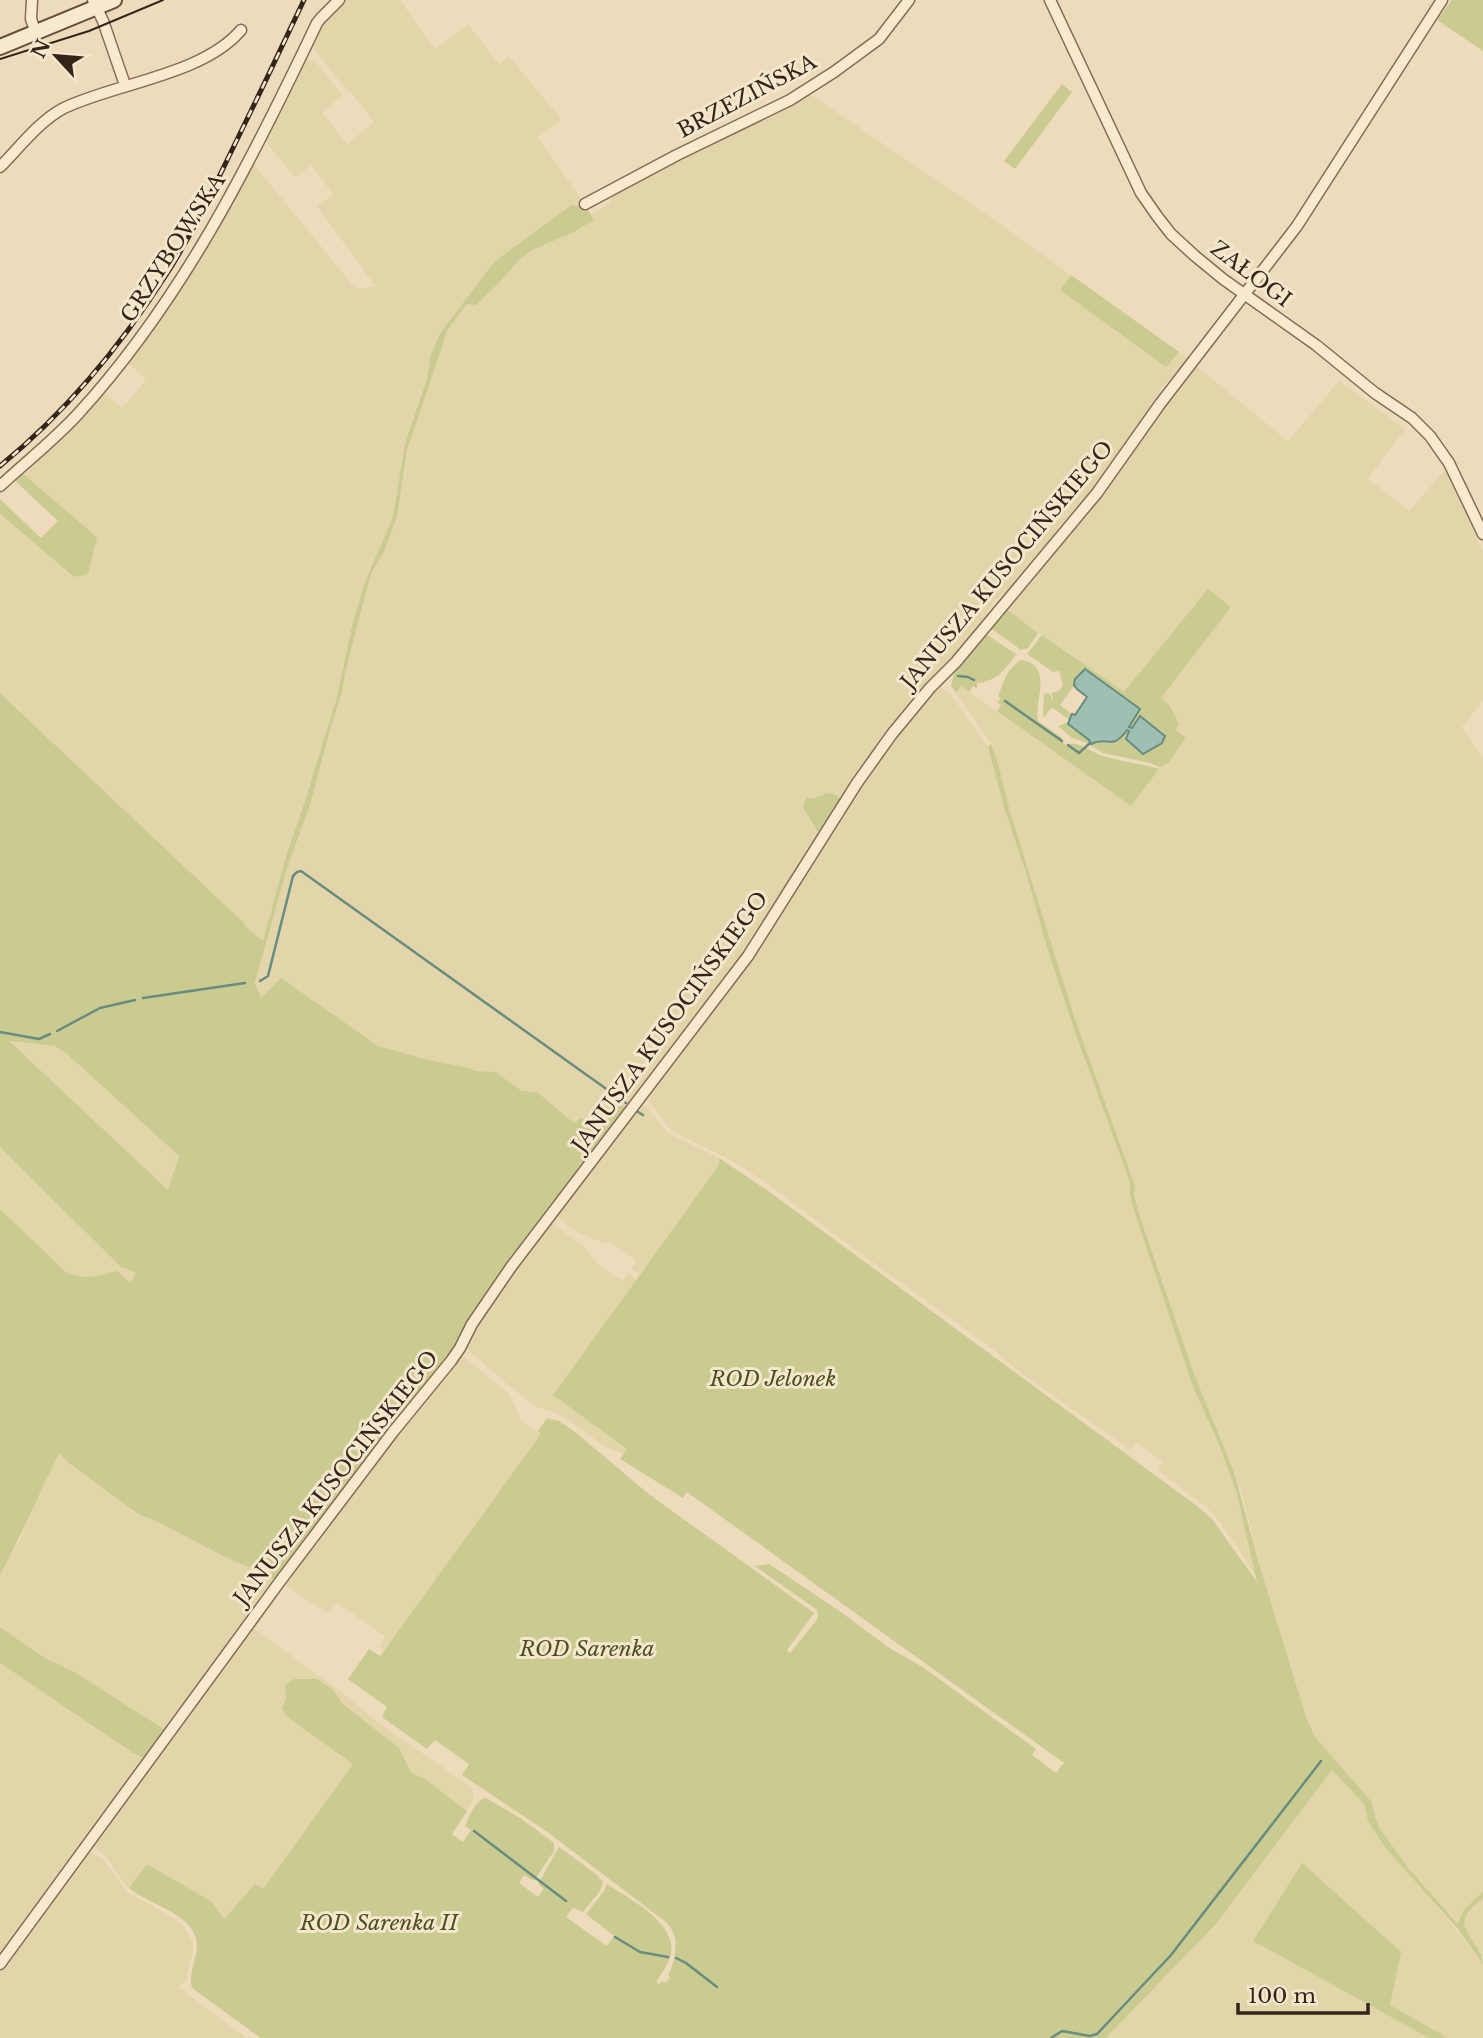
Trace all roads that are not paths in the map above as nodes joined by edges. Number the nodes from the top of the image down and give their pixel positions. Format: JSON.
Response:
{"nodes":[{"id":1,"x":33,"y":0,"type":"edge"},
{"id":2,"x":114,"y":0,"type":"edge"},
{"id":3,"x":909,"y":0,"type":"edge"},
{"id":4,"x":1050,"y":0,"type":"edge"},
{"id":5,"x":1443,"y":0,"type":"edge"},
{"id":6,"x":338,"y":1,"type":"edge"},
{"id":7,"x":95,"y":4,"type":"edge"},
{"id":8,"x":241,"y":30,"type":"dead end"},
{"id":9,"x":36,"y":33,"type":"junction"},
{"id":10,"x":0,"y":47,"type":"edge"},
{"id":11,"x":125,"y":85,"type":"junction"},
{"id":12,"x":0,"y":167,"type":"edge"},
{"id":13,"x":585,"y":204,"type":"dead end"},
{"id":14,"x":1244,"y":293,"type":"junction"},
{"id":15,"x":0,"y":486,"type":"edge"},
{"id":16,"x":1483,"y":534,"type":"edge"},
{"id":17,"x":0,"y":1964,"type":"edge"}],
"edges":[{"from":1,"to":9,"type":"street"},
{"from":2,"to":7,"type":"street"},
{"from":3,"to":13,"type":"street","name":"BRZEZIŃSKA"},
{"from":4,"to":14,"type":"street","name":"ZAŁOGI"},
{"from":5,"to":14,"type":"street","name":"JANUSZA KUSOCIŃSKIEGO"},
{"from":6,"to":15,"type":"street","name":"GRZYBOWSKA"},
{"from":7,"to":9,"type":"street"},
{"from":7,"to":11,"type":"street"},
{"from":8,"to":11,"type":"street"},
{"from":9,"to":10,"type":"street"},
{"from":11,"to":12,"type":"street"},
{"from":14,"to":16,"type":"street","name":"ZAŁOGI"},
{"from":14,"to":17,"type":"street","name":"JANUSZA KUSOCIŃSKIEGO"}]}
